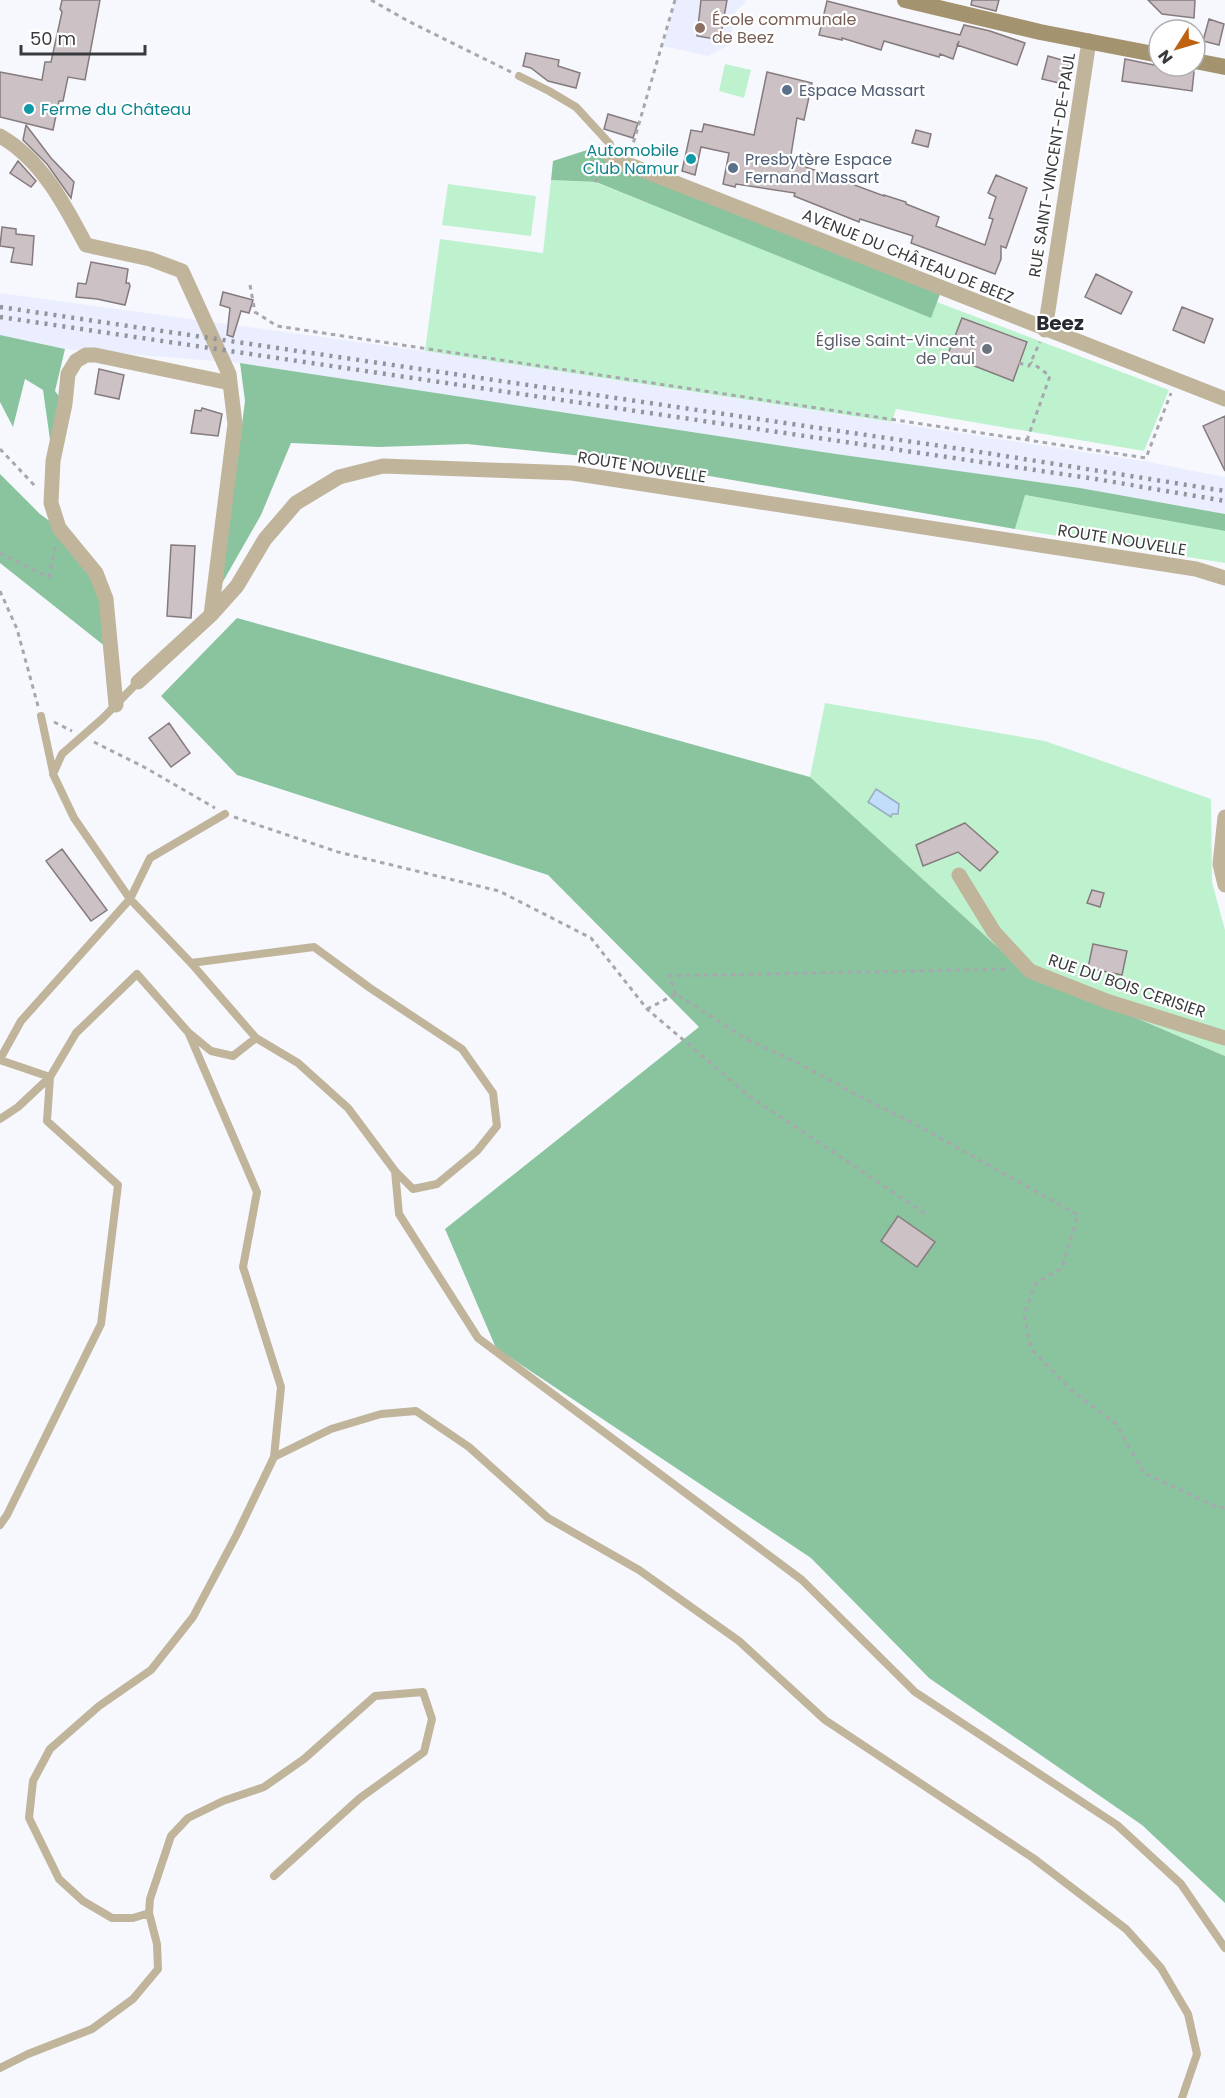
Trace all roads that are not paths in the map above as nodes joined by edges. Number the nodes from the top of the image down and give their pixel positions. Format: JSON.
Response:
{"nodes":[{"id":1,"x":905,"y":0,"type":"edge"},
{"id":2,"x":1089,"y":41,"type":"junction"},
{"id":3,"x":1147,"y":53,"type":"edge"},
{"id":4,"x":1207,"y":63,"type":"edge"},
{"id":5,"x":1225,"y":67,"type":"edge"},
{"id":6,"x":519,"y":76,"type":"road end"},
{"id":7,"x":0,"y":136,"type":"edge"},
{"id":8,"x":612,"y":158,"type":"joint"},
{"id":9,"x":1045,"y":330,"type":"junction"},
{"id":10,"x":230,"y":378,"type":"junction"},
{"id":11,"x":1225,"y":399,"type":"edge"},
{"id":12,"x":1225,"y":578,"type":"edge"},
{"id":13,"x":212,"y":615,"type":"junction"},
{"id":14,"x":138,"y":682,"type":"joint"},
{"id":15,"x":116,"y":705,"type":"junction"},
{"id":16,"x":41,"y":716,"type":"dead end"},
{"id":17,"x":53,"y":774,"type":"junction"},
{"id":18,"x":225,"y":814,"type":"road end"},
{"id":19,"x":1225,"y":817,"type":"edge"},
{"id":20,"x":959,"y":875,"type":"dead end"},
{"id":21,"x":1225,"y":885,"type":"edge"},
{"id":22,"x":130,"y":899,"type":"junction"},
{"id":23,"x":191,"y":963,"type":"junction"},
{"id":24,"x":188,"y":1032,"type":"junction"},
{"id":25,"x":256,"y":1038,"type":"junction"},
{"id":26,"x":1225,"y":1038,"type":"edge"},
{"id":27,"x":0,"y":1060,"type":"edge"},
{"id":28,"x":50,"y":1077,"type":"junction"},
{"id":29,"x":0,"y":1119,"type":"edge"},
{"id":30,"x":395,"y":1171,"type":"junction"},
{"id":31,"x":274,"y":1457,"type":"junction"},
{"id":32,"x":2,"y":1520,"type":"edge"},
{"id":33,"x":274,"y":1876,"type":"dead end"},
{"id":34,"x":148,"y":1913,"type":"junction"},
{"id":35,"x":1225,"y":1948,"type":"edge"},
{"id":36,"x":0,"y":2068,"type":"edge"},
{"id":37,"x":1182,"y":2098,"type":"edge"}],
"edges":[{"from":1,"to":2,"type":"main road"},
{"from":2,"to":3,"type":"main road"},
{"from":2,"to":9,"type":"street","name":"RUE SAINT-VINCENT-DE-PAUL"},
{"from":4,"to":5,"type":"main road"},
{"from":6,"to":8,"type":"lane"},
{"from":7,"to":10,"type":"street"},
{"from":8,"to":9,"type":"street","name":"AVENUE DU CHÂTEAU DE BEEZ"},
{"from":9,"to":11,"type":"street","name":"AVENUE DU CHÂTEAU DE BEEZ"},
{"from":10,"to":13,"type":"street"},
{"from":10,"to":15,"type":"street"},
{"from":12,"to":13,"type":"street","name":"ROUTE NOUVELLE"},
{"from":13,"to":14,"type":"street","name":"ROUTE NOUVELLE"},
{"from":14,"to":15,"type":"lane"},
{"from":15,"to":17,"type":"lane"},
{"from":16,"to":17,"type":"lane"},
{"from":17,"to":22,"type":"lane"},
{"from":18,"to":22,"type":"lane"},
{"from":19,"to":21,"type":"street"},
{"from":20,"to":26,"type":"street","name":"RUE DU BOIS CERISIER"},
{"from":22,"to":23,"type":"lane"},
{"from":22,"to":27,"type":"lane"},
{"from":23,"to":25,"type":"lane"},
{"from":23,"to":30,"type":"lane"},
{"from":24,"to":25,"type":"lane"},
{"from":24,"to":28,"type":"lane"},
{"from":24,"to":31,"type":"lane"},
{"from":25,"to":30,"type":"lane"},
{"from":27,"to":28,"type":"lane"},
{"from":28,"to":29,"type":"lane"},
{"from":28,"to":32,"type":"lane"},
{"from":30,"to":35,"type":"lane"},
{"from":31,"to":34,"type":"lane"},
{"from":31,"to":37,"type":"lane"},
{"from":33,"to":34,"type":"lane"},
{"from":34,"to":36,"type":"lane"}]}
